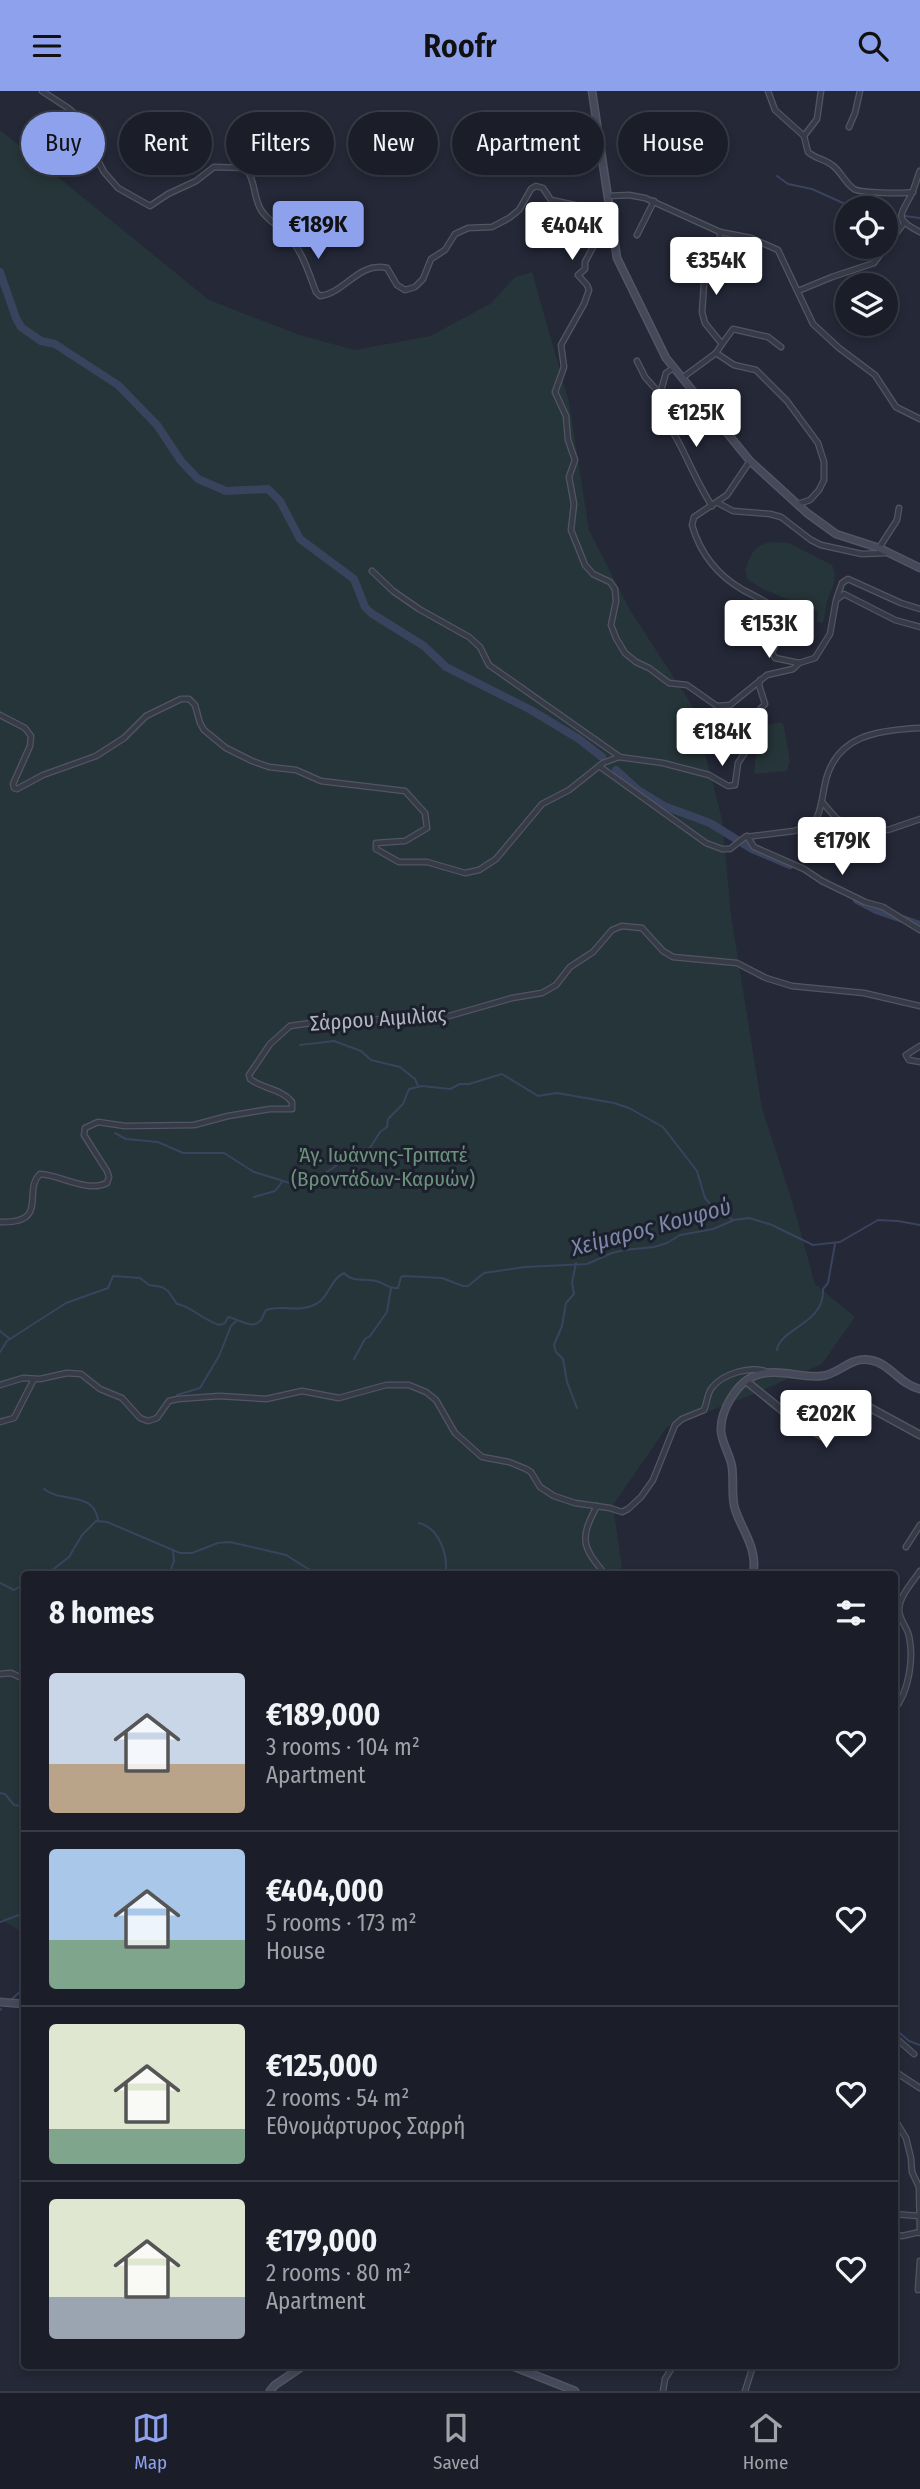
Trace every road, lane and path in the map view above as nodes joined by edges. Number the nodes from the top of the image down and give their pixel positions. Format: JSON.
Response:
{"nodes":[{"id":1,"x":42,"y":91,"type":"edge"},
{"id":2,"x":592,"y":91,"type":"edge"},
{"id":3,"x":768,"y":91,"type":"edge"},
{"id":4,"x":821,"y":91,"type":"edge"},
{"id":5,"x":860,"y":91,"type":"edge"},
{"id":6,"x":849,"y":127,"type":"dead end"},
{"id":7,"x":804,"y":136,"type":"junction"},
{"id":8,"x":920,"y":171,"type":"edge"},
{"id":9,"x":913,"y":192,"type":"junction"},
{"id":10,"x":609,"y":196,"type":"junction"},
{"id":11,"x":654,"y":201,"type":"junction"},
{"id":12,"x":904,"y":223,"type":"junction"},
{"id":13,"x":614,"y":232,"type":"junction"},
{"id":14,"x":720,"y":232,"type":"junction"},
{"id":15,"x":920,"y":232,"type":"edge"},
{"id":16,"x":636,"y":235,"type":"dead end"},
{"id":17,"x":599,"y":236,"type":"junction"},
{"id":18,"x":798,"y":291,"type":"junction"},
{"id":19,"x":722,"y":345,"type":"junction"},
{"id":20,"x":782,"y":347,"type":"dead end"},
{"id":21,"x":717,"y":351,"type":"junction"},
{"id":22,"x":637,"y":361,"type":"dead end"},
{"id":23,"x":673,"y":368,"type":"junction"},
{"id":24,"x":682,"y":379,"type":"junction"},
{"id":25,"x":660,"y":394,"type":"junction"},
{"id":26,"x":920,"y":419,"type":"edge"},
{"id":27,"x":750,"y":461,"type":"junction"},
{"id":28,"x":718,"y":503,"type":"junction"},
{"id":29,"x":797,"y":504,"type":"junction"},
{"id":30,"x":712,"y":506,"type":"junction"},
{"id":31,"x":899,"y":508,"type":"dead end"},
{"id":32,"x":879,"y":548,"type":"junction"},
{"id":33,"x":887,"y":553,"type":"junction"},
{"id":34,"x":920,"y":568,"type":"edge"},
{"id":35,"x":372,"y":571,"type":"dead end"},
{"id":36,"x":837,"y":598,"type":"junction"},
{"id":37,"x":920,"y":609,"type":"edge"},
{"id":38,"x":920,"y":627,"type":"edge"},
{"id":39,"x":799,"y":663,"type":"junction"},
{"id":40,"x":760,"y":680,"type":"junction"},
{"id":41,"x":0,"y":715,"type":"edge"},
{"id":42,"x":920,"y":729,"type":"edge"},
{"id":43,"x":618,"y":757,"type":"junction"},
{"id":44,"x":601,"y":765,"type":"junction"},
{"id":45,"x":821,"y":802,"type":"junction"},
{"id":46,"x":920,"y":819,"type":"edge"},
{"id":47,"x":745,"y":837,"type":"junction"},
{"id":48,"x":920,"y":930,"type":"edge"},
{"id":49,"x":920,"y":1006,"type":"edge"},
{"id":50,"x":920,"y":1046,"type":"edge"},
{"id":51,"x":920,"y":1062,"type":"edge"},
{"id":52,"x":0,"y":1222,"type":"edge"},
{"id":53,"x":769,"y":1373,"type":"junction"},
{"id":54,"x":34,"y":1379,"type":"junction"},
{"id":55,"x":746,"y":1381,"type":"junction"},
{"id":56,"x":0,"y":1385,"type":"edge"},
{"id":57,"x":920,"y":1389,"type":"edge"},
{"id":58,"x":0,"y":1422,"type":"edge"},
{"id":59,"x":920,"y":1435,"type":"edge"},
{"id":60,"x":597,"y":1506,"type":"junction"},
{"id":61,"x":920,"y":1525,"type":"edge"},
{"id":62,"x":906,"y":1547,"type":"dead end"},
{"id":63,"x":603,"y":1571,"type":"edge"},
{"id":64,"x":752,"y":1571,"type":"edge"},
{"id":65,"x":920,"y":1571,"type":"edge"},
{"id":66,"x":0,"y":1674,"type":"edge"},
{"id":67,"x":21,"y":1678,"type":"edge"},
{"id":68,"x":898,"y":1704,"type":"edge"},
{"id":69,"x":0,"y":2002,"type":"edge"},
{"id":70,"x":21,"y":2004,"type":"edge"},
{"id":71,"x":898,"y":2040,"type":"edge"},
{"id":72,"x":914,"y":2054,"type":"dead end"},
{"id":73,"x":898,"y":2074,"type":"edge"},
{"id":74,"x":920,"y":2088,"type":"edge"},
{"id":75,"x":898,"y":2128,"type":"edge"},
{"id":76,"x":919,"y":2213,"type":"edge"},
{"id":77,"x":898,"y":2214,"type":"edge"},
{"id":78,"x":920,"y":2232,"type":"edge"},
{"id":79,"x":898,"y":2234,"type":"edge"},
{"id":80,"x":920,"y":2261,"type":"edge"},
{"id":81,"x":918,"y":2290,"type":"edge"},
{"id":82,"x":299,"y":2369,"type":"edge"},
{"id":83,"x":520,"y":2369,"type":"edge"},
{"id":84,"x":671,"y":2369,"type":"edge"},
{"id":85,"x":752,"y":2369,"type":"edge"},
{"id":86,"x":270,"y":2391,"type":"edge"},
{"id":87,"x":575,"y":2391,"type":"edge"},
{"id":88,"x":663,"y":2391,"type":"edge"},
{"id":89,"x":744,"y":2391,"type":"edge"}],
"edges":[{"from":1,"to":17,"type":"street"},
{"from":2,"to":10,"type":"main road"},
{"from":3,"to":7,"type":"street"},
{"from":4,"to":7,"type":"street"},
{"from":5,"to":6,"type":"street"},
{"from":7,"to":9,"type":"street"},
{"from":8,"to":9,"type":"street"},
{"from":9,"to":12,"type":"street"},
{"from":10,"to":11,"type":"street"},
{"from":10,"to":13,"type":"main road"},
{"from":11,"to":14,"type":"street"},
{"from":11,"to":16,"type":"street"},
{"from":12,"to":15,"type":"street"},
{"from":12,"to":18,"type":"street"},
{"from":13,"to":17,"type":"street"},
{"from":13,"to":23,"type":"main road"},
{"from":14,"to":18,"type":"street"},
{"from":14,"to":19,"type":"street"},
{"from":17,"to":40,"type":"street"},
{"from":18,"to":26,"type":"street"},
{"from":19,"to":20,"type":"street"},
{"from":19,"to":21,"type":"street"},
{"from":21,"to":24,"type":"street"},
{"from":21,"to":29,"type":"street"},
{"from":22,"to":25,"type":"street"},
{"from":23,"to":24,"type":"main road"},
{"from":23,"to":25,"type":"street"},
{"from":24,"to":27,"type":"main road"},
{"from":25,"to":30,"type":"street"},
{"from":27,"to":28,"type":"street"},
{"from":27,"to":29,"type":"main road"},
{"from":28,"to":30,"type":"street"},
{"from":28,"to":33,"type":"street"},
{"from":29,"to":32,"type":"main road"},
{"from":30,"to":39,"type":"street"},
{"from":31,"to":32,"type":"street"},
{"from":32,"to":33,"type":"main road"},
{"from":33,"to":34,"type":"main road"},
{"from":35,"to":43,"type":"street"},
{"from":36,"to":37,"type":"street"},
{"from":36,"to":38,"type":"street"},
{"from":36,"to":39,"type":"street"},
{"from":39,"to":40,"type":"street"},
{"from":40,"to":43,"type":"street"},
{"from":41,"to":44,"type":"street"},
{"from":42,"to":45,"type":"street"},
{"from":43,"to":44,"type":"street"},
{"from":44,"to":47,"type":"street"},
{"from":45,"to":46,"type":"street"},
{"from":45,"to":47,"type":"street"},
{"from":47,"to":48,"type":"street"},
{"from":49,"to":52,"type":"street","name":"Σάρρου Αιμιλίας"},
{"from":50,"to":51,"type":"street"},
{"from":53,"to":55,"type":"main road"},
{"from":53,"to":57,"type":"main road"},
{"from":53,"to":60,"type":"street"},
{"from":54,"to":56,"type":"street"},
{"from":54,"to":58,"type":"street"},
{"from":54,"to":60,"type":"street"},
{"from":55,"to":59,"type":"street"},
{"from":55,"to":64,"type":"main road"},
{"from":60,"to":63,"type":"street"},
{"from":61,"to":62,"type":"street"},
{"from":65,"to":68,"type":"street"},
{"from":66,"to":67,"type":"street"},
{"from":69,"to":70,"type":"main road"},
{"from":71,"to":72,"type":"street"},
{"from":73,"to":74,"type":"street"},
{"from":75,"to":76,"type":"street"},
{"from":76,"to":77,"type":"street"},
{"from":76,"to":78,"type":"street"},
{"from":78,"to":79,"type":"street"},
{"from":80,"to":81,"type":"street"},
{"from":82,"to":86,"type":"main road"},
{"from":83,"to":87,"type":"main road"},
{"from":84,"to":88,"type":"street"},
{"from":85,"to":89,"type":"street"}]}
